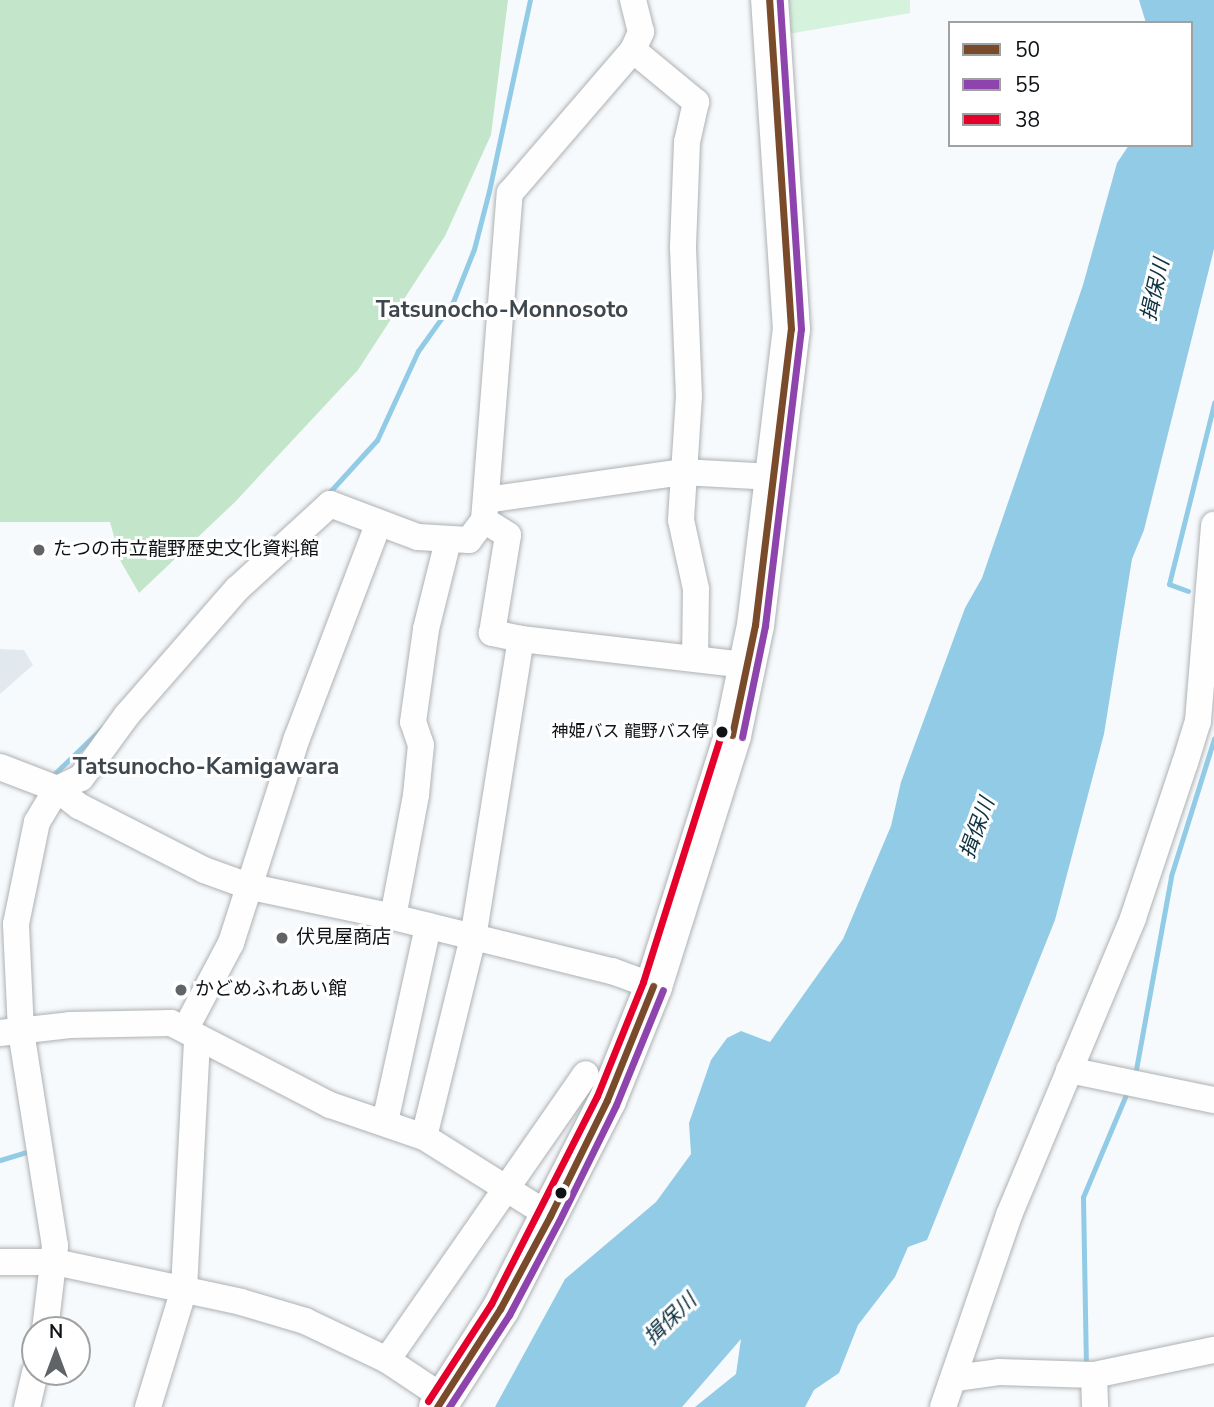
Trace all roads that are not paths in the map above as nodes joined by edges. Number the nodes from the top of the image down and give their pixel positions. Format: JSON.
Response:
{"nodes":[{"id":1,"x":633,"y":0,"type":"edge"},
{"id":2,"x":769,"y":0,"type":"edge"},
{"id":3,"x":633,"y":50,"type":"junction"},
{"id":4,"x":682,"y":472,"type":"junction"},
{"id":5,"x":773,"y":477,"type":"junction"},
{"id":6,"x":485,"y":510,"type":"junction"},
{"id":7,"x":378,"y":525,"type":"junction"},
{"id":8,"x":1214,"y":525,"type":"edge"},
{"id":9,"x":448,"y":541,"type":"junction"},
{"id":10,"x":521,"y":639,"type":"junction"},
{"id":11,"x":695,"y":657,"type":"junction"},
{"id":12,"x":747,"y":665,"type":"junction"},
{"id":13,"x":1206,"y":722,"type":"edge"},
{"id":14,"x":0,"y":767,"type":"edge"},
{"id":15,"x":57,"y":789,"type":"junction"},
{"id":16,"x":251,"y":887,"type":"junction"},
{"id":17,"x":393,"y":917,"type":"junction"},
{"id":18,"x":428,"y":926,"type":"junction"},
{"id":19,"x":473,"y":938,"type":"junction"},
{"id":20,"x":653,"y":986,"type":"junction"},
{"id":21,"x":11,"y":1032,"type":"edge"},
{"id":22,"x":191,"y":1033,"type":"junction"},
{"id":23,"x":1069,"y":1070,"type":"junction"},
{"id":24,"x":586,"y":1074,"type":"dead end"},
{"id":25,"x":1214,"y":1100,"type":"edge"},
{"id":26,"x":385,"y":1122,"type":"junction"},
{"id":27,"x":425,"y":1137,"type":"junction"},
{"id":28,"x":505,"y":1187,"type":"junction"},
{"id":29,"x":550,"y":1216,"type":"junction"},
{"id":30,"x":0,"y":1262,"type":"edge"},
{"id":31,"x":55,"y":1262,"type":"junction"},
{"id":32,"x":184,"y":1289,"type":"junction"},
{"id":33,"x":48,"y":1316,"type":"edge"},
{"id":34,"x":1214,"y":1350,"type":"edge"},
{"id":35,"x":387,"y":1360,"type":"junction"},
{"id":36,"x":1086,"y":1374,"type":"junction"},
{"id":37,"x":956,"y":1378,"type":"junction"},
{"id":38,"x":32,"y":1386,"type":"edge"},
{"id":39,"x":440,"y":1402,"type":"edge"},
{"id":40,"x":27,"y":1407,"type":"edge"},
{"id":41,"x":148,"y":1407,"type":"edge"},
{"id":42,"x":943,"y":1407,"type":"edge"},
{"id":43,"x":1095,"y":1407,"type":"edge"}],
"edges":[{"from":1,"to":3,"type":"street"},
{"from":2,"to":5,"type":"highway"},
{"from":3,"to":4,"type":"street"},
{"from":3,"to":6,"type":"street"},
{"from":4,"to":5,"type":"street"},
{"from":4,"to":6,"type":"street"},
{"from":4,"to":11,"type":"street"},
{"from":5,"to":12,"type":"highway"},
{"from":6,"to":9,"type":"street"},
{"from":6,"to":10,"type":"street"},
{"from":7,"to":9,"type":"street"},
{"from":7,"to":15,"type":"street"},
{"from":7,"to":16,"type":"street"},
{"from":8,"to":13,"type":"street"},
{"from":9,"to":17,"type":"street"},
{"from":10,"to":11,"type":"street"},
{"from":10,"to":19,"type":"street"},
{"from":11,"to":12,"type":"street"},
{"from":12,"to":20,"type":"highway"},
{"from":13,"to":23,"type":"street"},
{"from":14,"to":15,"type":"street"},
{"from":15,"to":16,"type":"street"},
{"from":15,"to":21,"type":"street"},
{"from":16,"to":17,"type":"street"},
{"from":16,"to":22,"type":"street"},
{"from":17,"to":18,"type":"street"},
{"from":18,"to":19,"type":"street"},
{"from":18,"to":26,"type":"street"},
{"from":19,"to":20,"type":"street"},
{"from":19,"to":27,"type":"street"},
{"from":20,"to":29,"type":"highway"},
{"from":21,"to":22,"type":"street"},
{"from":21,"to":31,"type":"street"},
{"from":22,"to":26,"type":"street"},
{"from":22,"to":32,"type":"street"},
{"from":23,"to":25,"type":"street"},
{"from":23,"to":37,"type":"street"},
{"from":24,"to":28,"type":"street"},
{"from":26,"to":27,"type":"street"},
{"from":27,"to":28,"type":"street"},
{"from":28,"to":29,"type":"street"},
{"from":28,"to":35,"type":"street"},
{"from":29,"to":39,"type":"highway"},
{"from":30,"to":31,"type":"street"},
{"from":31,"to":32,"type":"street"},
{"from":31,"to":33,"type":"street"},
{"from":32,"to":35,"type":"street"},
{"from":32,"to":41,"type":"street"},
{"from":34,"to":36,"type":"street"},
{"from":35,"to":39,"type":"street"},
{"from":36,"to":37,"type":"street"},
{"from":36,"to":43,"type":"street"},
{"from":37,"to":42,"type":"street"},
{"from":38,"to":40,"type":"street"}]}
